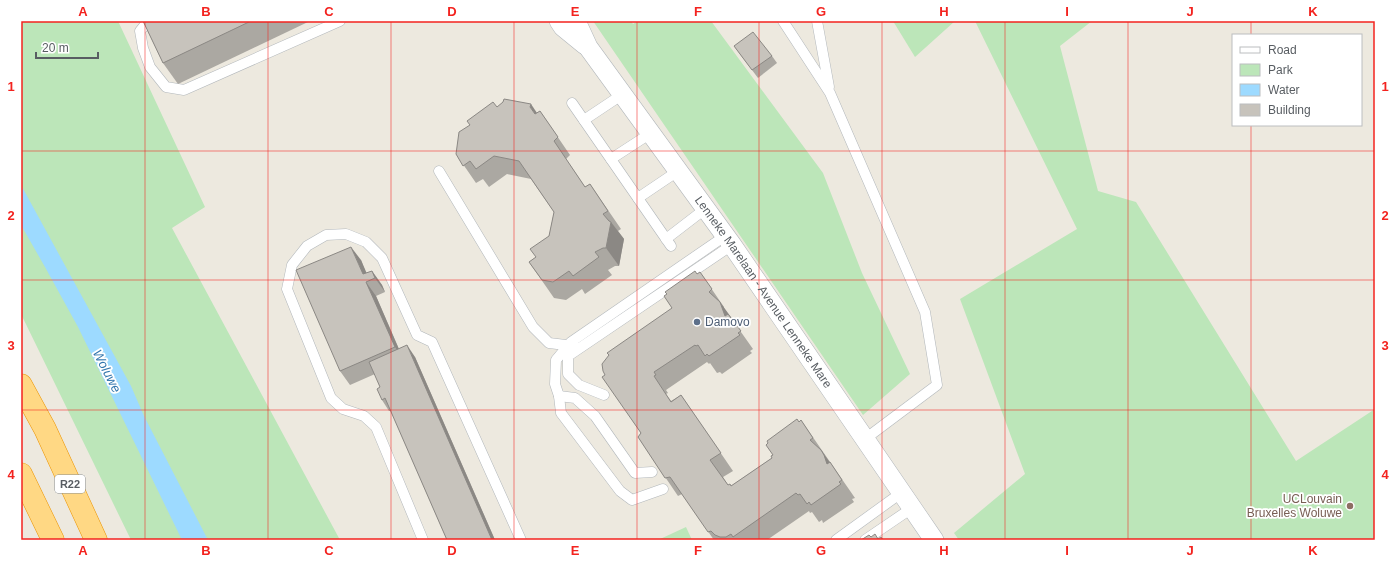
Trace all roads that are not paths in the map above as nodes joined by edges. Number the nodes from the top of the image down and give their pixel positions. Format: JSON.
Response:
{"nodes":[{"id":1,"x":148,"y":21,"type":"edge"},
{"id":2,"x":340,"y":21,"type":"edge"},
{"id":3,"x":559,"y":21,"type":"edge"},
{"id":4,"x":576,"y":21,"type":"edge"},
{"id":5,"x":782,"y":21,"type":"edge"},
{"id":6,"x":817,"y":21,"type":"edge"},
{"id":7,"x":588,"y":47,"type":"junction"},
{"id":8,"x":830,"y":93,"type":"junction"},
{"id":9,"x":623,"y":94,"type":"junction"},
{"id":10,"x":572,"y":103,"type":"dead end"},
{"id":11,"x":584,"y":120,"type":"junction"},
{"id":12,"x":651,"y":133,"type":"junction"},
{"id":13,"x":611,"y":159,"type":"junction"},
{"id":14,"x":438,"y":171,"type":"dead end"},
{"id":15,"x":678,"y":171,"type":"junction"},
{"id":16,"x":638,"y":198,"type":"junction"},
{"id":17,"x":705,"y":209,"type":"junction"},
{"id":18,"x":728,"y":240,"type":"junction"},
{"id":19,"x":568,"y":346,"type":"junction"},
{"id":20,"x":582,"y":347,"type":"junction"},
{"id":21,"x":21,"y":384,"type":"edge"},
{"id":22,"x":604,"y":395,"type":"edge"},
{"id":23,"x":559,"y":396,"type":"junction"},
{"id":24,"x":865,"y":439,"type":"junction"},
{"id":25,"x":652,"y":472,"type":"edge"},
{"id":26,"x":21,"y":474,"type":"edge"},
{"id":27,"x":663,"y":489,"type":"edge"},
{"id":28,"x":907,"y":500,"type":"junction"},
{"id":29,"x":53,"y":540,"type":"edge"},
{"id":30,"x":96,"y":540,"type":"edge"},
{"id":31,"x":423,"y":540,"type":"edge"},
{"id":32,"x":521,"y":540,"type":"edge"},
{"id":33,"x":836,"y":540,"type":"edge"},
{"id":34,"x":865,"y":540,"type":"edge"},
{"id":35,"x":934,"y":540,"type":"edge"}],
"edges":[{"from":1,"to":2,"type":"lane"},
{"from":3,"to":7,"type":"street","name":"Lenneke Marelaan - Avenue Lenneke Mare"},
{"from":4,"to":7,"type":"street","name":"Lenneke Marelaan - Avenue Lenneke Mare"},
{"from":5,"to":8,"type":"lane"},
{"from":6,"to":8,"type":"lane"},
{"from":7,"to":9,"type":"street","name":"Lenneke Marelaan - Avenue Lenneke Mare"},
{"from":8,"to":24,"type":"lane"},
{"from":9,"to":11,"type":"lane"},
{"from":9,"to":12,"type":"street","name":"Lenneke Marelaan - Avenue Lenneke Mare"},
{"from":10,"to":11,"type":"lane"},
{"from":11,"to":13,"type":"lane"},
{"from":12,"to":13,"type":"lane"},
{"from":12,"to":15,"type":"street","name":"Lenneke Marelaan - Avenue Lenneke Mare"},
{"from":13,"to":16,"type":"lane"},
{"from":14,"to":19,"type":"lane"},
{"from":15,"to":16,"type":"lane"},
{"from":15,"to":17,"type":"street","name":"Lenneke Marelaan - Avenue Lenneke Mare"},
{"from":16,"to":17,"type":"lane"},
{"from":17,"to":18,"type":"street","name":"Lenneke Marelaan - Avenue Lenneke Mare"},
{"from":18,"to":19,"type":"lane"},
{"from":18,"to":20,"type":"lane"},
{"from":18,"to":24,"type":"street","name":"Lenneke Marelaan - Avenue Lenneke Mare"},
{"from":19,"to":20,"type":"lane"},
{"from":19,"to":23,"type":"lane"},
{"from":20,"to":22,"type":"lane"},
{"from":21,"to":30,"type":"highway","number":"R22"},
{"from":23,"to":25,"type":"lane"},
{"from":23,"to":27,"type":"lane"},
{"from":24,"to":28,"type":"street","name":"Lenneke Marelaan - Avenue Lenneke Mare"},
{"from":26,"to":29,"type":"highway"},
{"from":28,"to":33,"type":"lane"},
{"from":28,"to":34,"type":"lane"},
{"from":28,"to":35,"type":"street","name":"Lenneke Marelaan - Avenue Lenneke Mare"},
{"from":31,"to":32,"type":"lane"}]}
